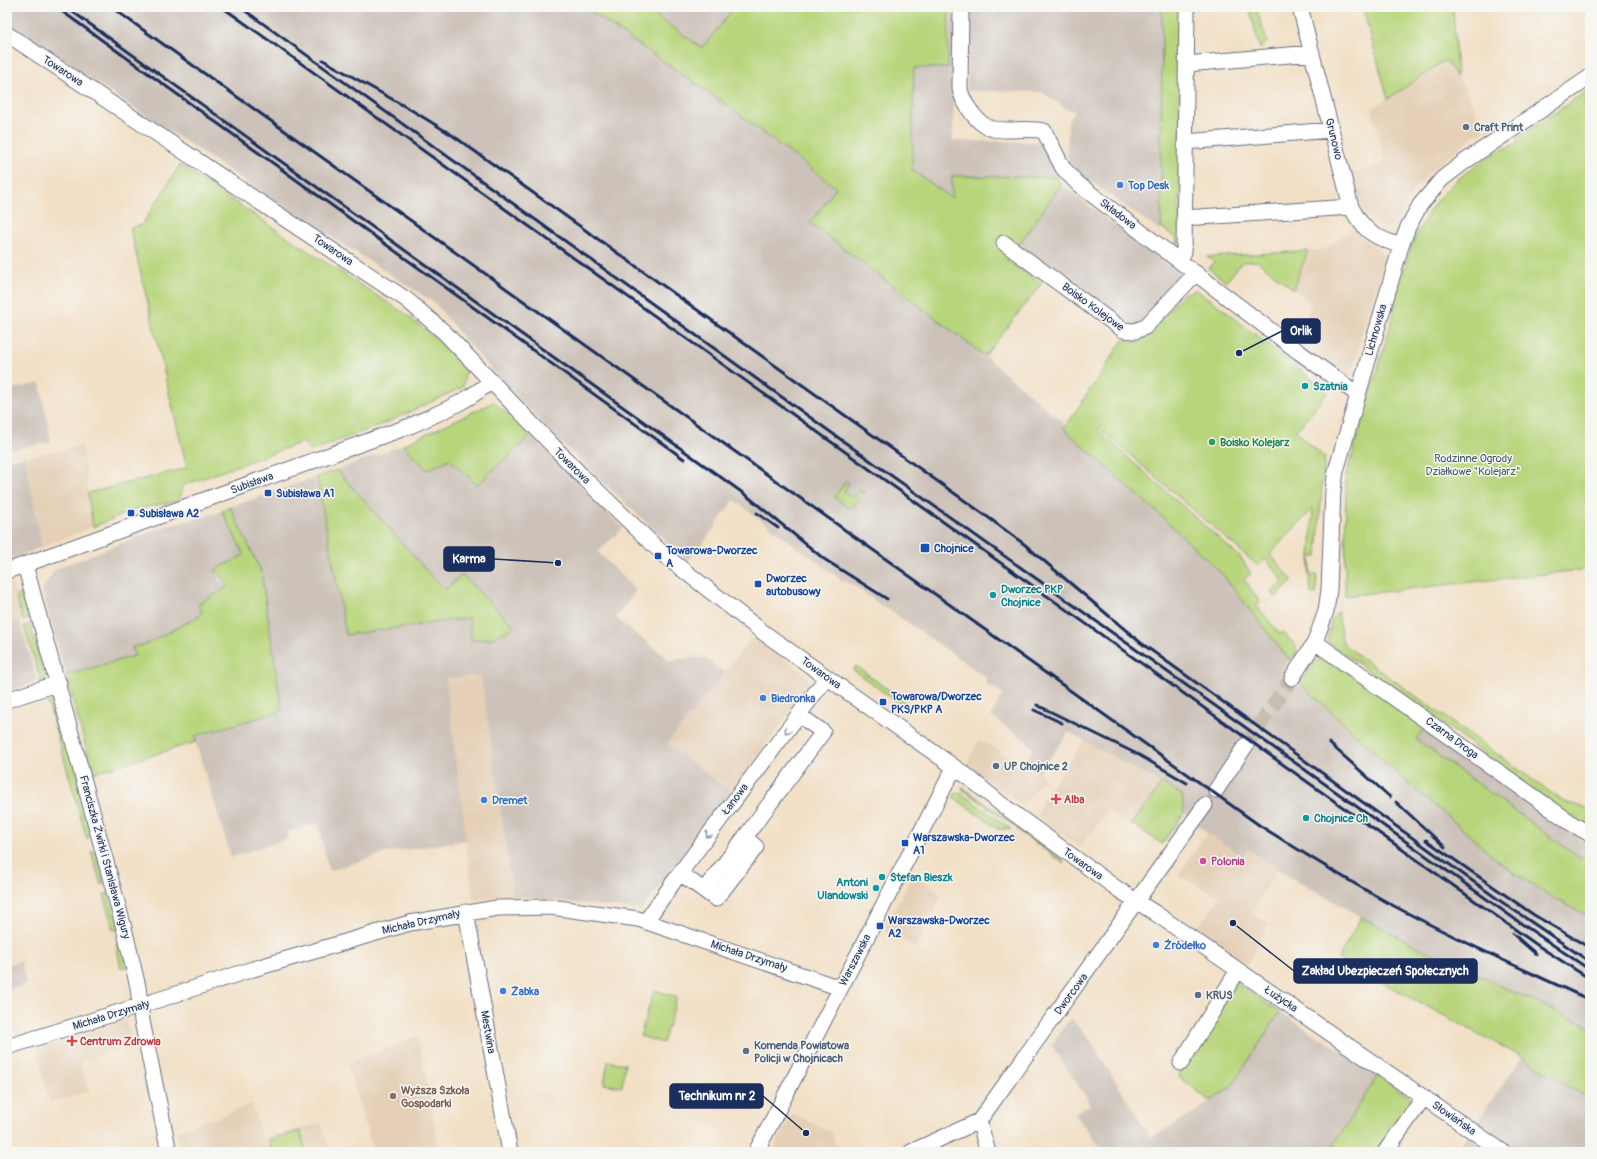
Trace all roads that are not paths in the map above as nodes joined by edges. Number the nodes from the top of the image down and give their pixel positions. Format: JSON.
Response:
{"nodes":[{"id":1,"x":961,"y":7,"type":"edge"},
{"id":2,"x":1187,"y":7,"type":"edge"},
{"id":3,"x":1300,"y":7,"type":"edge"},
{"id":4,"x":7,"y":34,"type":"edge"},
{"id":5,"x":1312,"y":53,"type":"junction"},
{"id":6,"x":1187,"y":64,"type":"junction"},
{"id":7,"x":1590,"y":77,"type":"edge"},
{"id":8,"x":1331,"y":130,"type":"junction"},
{"id":9,"x":1185,"y":142,"type":"junction"},
{"id":10,"x":1351,"y":207,"type":"junction"},
{"id":11,"x":1184,"y":218,"type":"junction"},
{"id":12,"x":1004,"y":243,"type":"dead end"},
{"id":13,"x":1401,"y":246,"type":"junction"},
{"id":14,"x":1179,"y":260,"type":"junction"},
{"id":15,"x":1196,"y":273,"type":"junction"},
{"id":16,"x":491,"y":381,"type":"junction"},
{"id":17,"x":1357,"y":394,"type":"junction"},
{"id":18,"x":25,"y":565,"type":"junction"},
{"id":19,"x":7,"y":572,"type":"edge"},
{"id":20,"x":1315,"y":642,"type":"junction"},
{"id":21,"x":827,"y":677,"type":"junction"},
{"id":22,"x":1292,"y":678,"type":"tunnel mouth"},
{"id":23,"x":59,"y":683,"type":"junction"},
{"id":24,"x":7,"y":700,"type":"edge"},
{"id":25,"x":799,"y":715,"type":"junction"},
{"id":26,"x":1246,"y":745,"type":"tunnel mouth"},
{"id":27,"x":954,"y":768,"type":"junction"},
{"id":28,"x":1216,"y":790,"type":"dead end"},
{"id":29,"x":1205,"y":805,"type":"dead end"},
{"id":30,"x":1590,"y":834,"type":"edge"},
{"id":31,"x":680,"y":873,"type":"junction"},
{"id":32,"x":1137,"y":902,"type":"junction"},
{"id":33,"x":466,"y":912,"type":"junction"},
{"id":34,"x":646,"y":921,"type":"junction"},
{"id":35,"x":1238,"y":970,"type":"junction"},
{"id":36,"x":840,"y":988,"type":"junction"},
{"id":37,"x":140,"y":1006,"type":"junction"},
{"id":38,"x":7,"y":1047,"type":"edge"},
{"id":39,"x":1181,"y":1063,"type":"dead end"},
{"id":40,"x":1424,"y":1097,"type":"junction"},
{"id":41,"x":979,"y":1121,"type":"junction"},
{"id":42,"x":169,"y":1152,"type":"edge"},
{"id":43,"x":510,"y":1152,"type":"edge"},
{"id":44,"x":756,"y":1152,"type":"edge"},
{"id":45,"x":911,"y":1152,"type":"edge"},
{"id":46,"x":988,"y":1152,"type":"edge"},
{"id":47,"x":1385,"y":1152,"type":"edge"},
{"id":48,"x":1503,"y":1152,"type":"edge"}],
"edges":[{"from":1,"to":14,"type":"street","name":"Składowa"},
{"from":2,"to":6,"type":"street"},
{"from":3,"to":5,"type":"street","name":"Grunowo"},
{"from":4,"to":16,"type":"street","name":"Towarowa"},
{"from":5,"to":6,"type":"street"},
{"from":5,"to":8,"type":"street","name":"Grunowo"},
{"from":6,"to":9,"type":"street"},
{"from":7,"to":13,"type":"street","name":"Lichnowska"},
{"from":8,"to":9,"type":"street"},
{"from":8,"to":10,"type":"street","name":"Grunowo"},
{"from":9,"to":11,"type":"street"},
{"from":10,"to":11,"type":"street"},
{"from":10,"to":13,"type":"street","name":"Grunowo"},
{"from":11,"to":14,"type":"street"},
{"from":12,"to":15,"type":"street","name":"Boisko Kolejowe"},
{"from":13,"to":17,"type":"street","name":"Lichnowska"},
{"from":14,"to":15,"type":"street","name":"Składowa"},
{"from":15,"to":17,"type":"street","name":"Składowa"},
{"from":16,"to":18,"type":"street","name":"Subisława"},
{"from":16,"to":21,"type":"street","name":"Towarowa"},
{"from":17,"to":20,"type":"street","name":"Lichnowska"},
{"from":18,"to":19,"type":"street","name":"Subisława"},
{"from":18,"to":23,"type":"street","name":"Franciszka Żwirki i Stanisława Wigury"},
{"from":20,"to":22,"type":"street","name":"Lichnowska"},
{"from":20,"to":30,"type":"street","name":"Czarna Droga"},
{"from":21,"to":25,"type":"street","name":"Łanowa"},
{"from":21,"to":27,"type":"street","name":"Towarowa"},
{"from":23,"to":24,"type":"street"},
{"from":23,"to":37,"type":"street","name":"Franciszka Żwirki i Stanisława Wigury"},
{"from":25,"to":31,"type":"street","name":"Łanowa","one_way":true},
{"from":25,"to":31,"type":"street"},
{"from":26,"to":28,"type":"street"},
{"from":27,"to":32,"type":"street","name":"Towarowa"},
{"from":27,"to":36,"type":"street","name":"Warszawska"},
{"from":29,"to":32,"type":"street","name":"Dworcowa"},
{"from":31,"to":34,"type":"street","name":"Łanowa"},
{"from":32,"to":35,"type":"street","name":"Łużycka"},
{"from":32,"to":41,"type":"street","name":"Dworcowa"},
{"from":33,"to":34,"type":"street","name":"Michała Drzymały"},
{"from":33,"to":37,"type":"street","name":"Michała Drzymały"},
{"from":33,"to":43,"type":"street","name":"Mestwina"},
{"from":34,"to":36,"type":"street","name":"Michała Drzymały"},
{"from":35,"to":39,"type":"street"},
{"from":35,"to":40,"type":"street","name":"Łużycka"},
{"from":36,"to":44,"type":"street","name":"Warszawska"},
{"from":37,"to":38,"type":"street","name":"Michała Drzymały"},
{"from":37,"to":42,"type":"street","name":"Franciszka Żwirki i Stanisława Wigury"},
{"from":40,"to":47,"type":"street"},
{"from":40,"to":48,"type":"street","name":"Słowiańska"},
{"from":41,"to":45,"type":"street","name":"Dworcowa"},
{"from":41,"to":46,"type":"street"}]}
